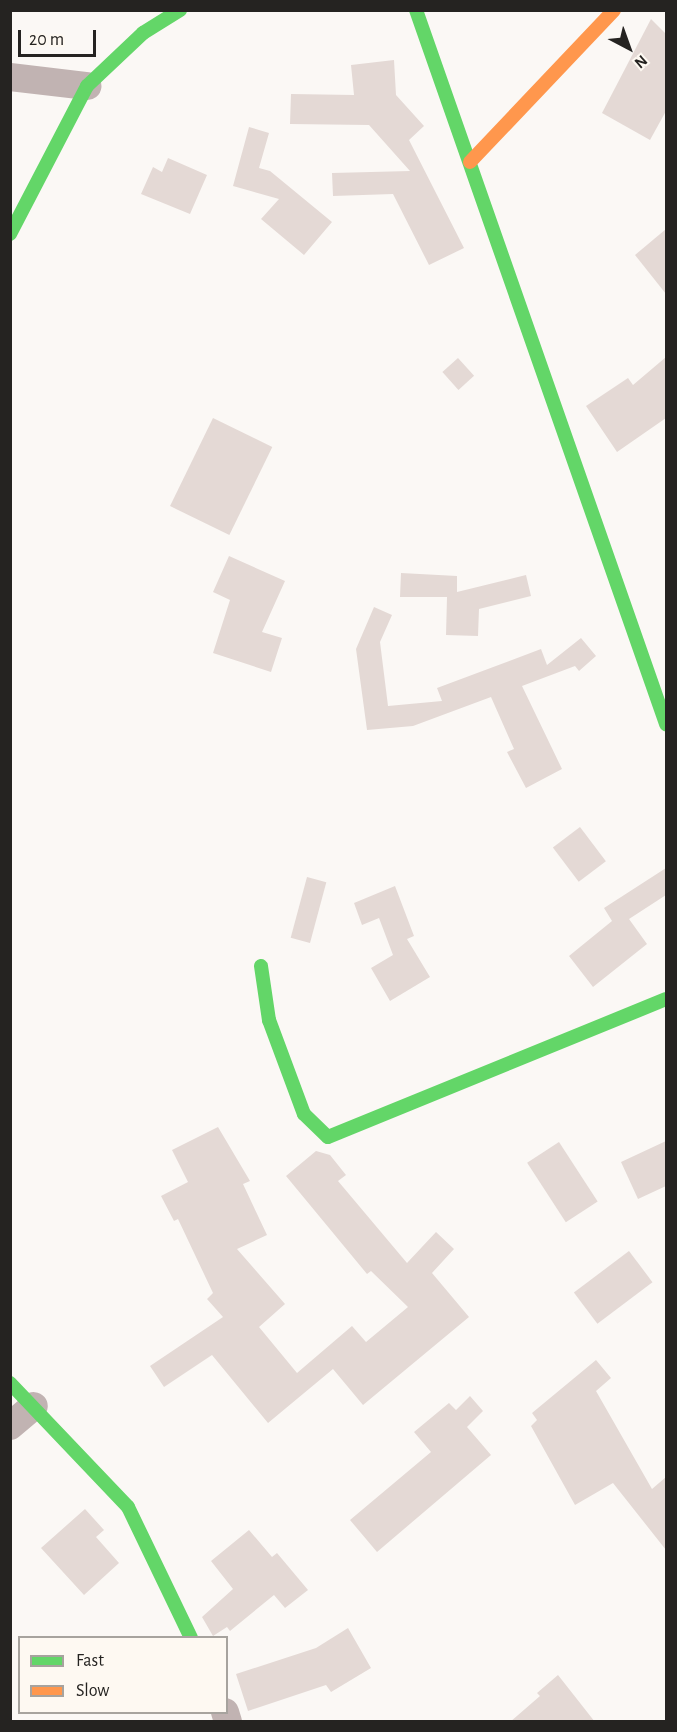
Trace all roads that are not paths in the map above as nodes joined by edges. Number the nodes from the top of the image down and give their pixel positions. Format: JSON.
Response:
{"nodes":[{"id":1,"x":180,"y":10,"type":"edge"},
{"id":2,"x":416,"y":10,"type":"edge"},
{"id":3,"x":614,"y":10,"type":"edge"},
{"id":4,"x":10,"y":77,"type":"edge"},
{"id":5,"x":87,"y":86,"type":"junction"},
{"id":6,"x":470,"y":162,"type":"junction"},
{"id":7,"x":10,"y":234,"type":"edge"},
{"id":8,"x":666,"y":724,"type":"edge"},
{"id":9,"x":261,"y":966,"type":"dead end"},
{"id":10,"x":666,"y":999,"type":"edge"},
{"id":11,"x":10,"y":1383,"type":"edge"},
{"id":12,"x":34,"y":1406,"type":"junction"},
{"id":13,"x":10,"y":1426,"type":"edge"},
{"id":14,"x":190,"y":1636,"type":"edge"}],
"edges":[{"from":1,"to":5,"type":"street"},
{"from":2,"to":6,"type":"street"},
{"from":3,"to":6,"type":"street"},
{"from":4,"to":5,"type":"street"},
{"from":5,"to":7,"type":"street"},
{"from":6,"to":8,"type":"street"},
{"from":9,"to":10,"type":"street"},
{"from":11,"to":12,"type":"street"},
{"from":12,"to":13,"type":"street"},
{"from":12,"to":14,"type":"street"}]}
